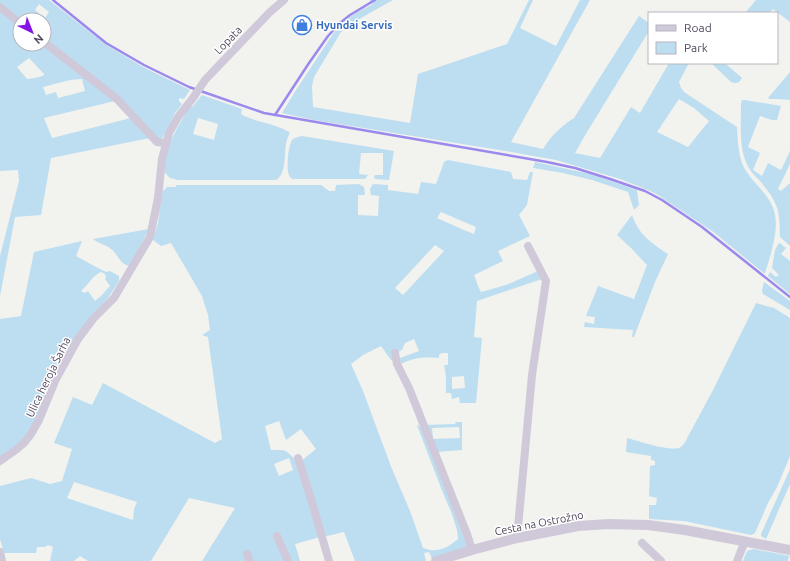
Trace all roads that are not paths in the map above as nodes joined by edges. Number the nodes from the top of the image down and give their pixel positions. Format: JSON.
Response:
{"nodes":[{"id":1,"x":284,"y":0,"type":"edge"},
{"id":2,"x":0,"y":6,"type":"edge"},
{"id":3,"x":12,"y":16,"type":"edge"},
{"id":4,"x":52,"y":48,"type":"edge"},
{"id":5,"x":193,"y":98,"type":"joint"},
{"id":6,"x":166,"y":143,"type":"junction"},
{"id":7,"x":528,"y":246,"type":"dead end"},
{"id":8,"x":395,"y":353,"type":"dead end"},
{"id":9,"x":298,"y":458,"type":"dead end"},
{"id":10,"x":0,"y":461,"type":"edge"},
{"id":11,"x":277,"y":536,"type":"dead end"},
{"id":12,"x":517,"y":538,"type":"junction"},
{"id":13,"x":745,"y":541,"type":"junction"},
{"id":14,"x":642,"y":543,"type":"dead end"},
{"id":15,"x":472,"y":550,"type":"junction"},
{"id":16,"x":790,"y":550,"type":"edge"},
{"id":17,"x":0,"y":552,"type":"edge"},
{"id":18,"x":2,"y":561,"type":"edge"},
{"id":19,"x":288,"y":561,"type":"edge"},
{"id":20,"x":329,"y":561,"type":"edge"},
{"id":21,"x":436,"y":561,"type":"edge"},
{"id":22,"x":661,"y":561,"type":"edge"},
{"id":23,"x":737,"y":561,"type":"edge"}],
"edges":[{"from":1,"to":5,"type":"street","name":"Lopata"},
{"from":2,"to":3,"type":"street"},
{"from":4,"to":6,"type":"street"},
{"from":5,"to":6,"type":"street","name":"Ulica heroja Šarha"},
{"from":6,"to":10,"type":"street","name":"Ulica heroja Šarha"},
{"from":7,"to":12,"type":"street"},
{"from":8,"to":15,"type":"street"},
{"from":9,"to":20,"type":"street"},
{"from":11,"to":19,"type":"street"},
{"from":12,"to":13,"type":"street","name":"Cesta na Ostrožno"},
{"from":12,"to":15,"type":"street","name":"Cesta na Ostrožno"},
{"from":13,"to":16,"type":"street","name":"Cesta na Ostrožno"},
{"from":13,"to":23,"type":"street"},
{"from":14,"to":22,"type":"street"},
{"from":15,"to":21,"type":"street","name":"Cesta na Ostrožno"},
{"from":17,"to":18,"type":"street"}]}
